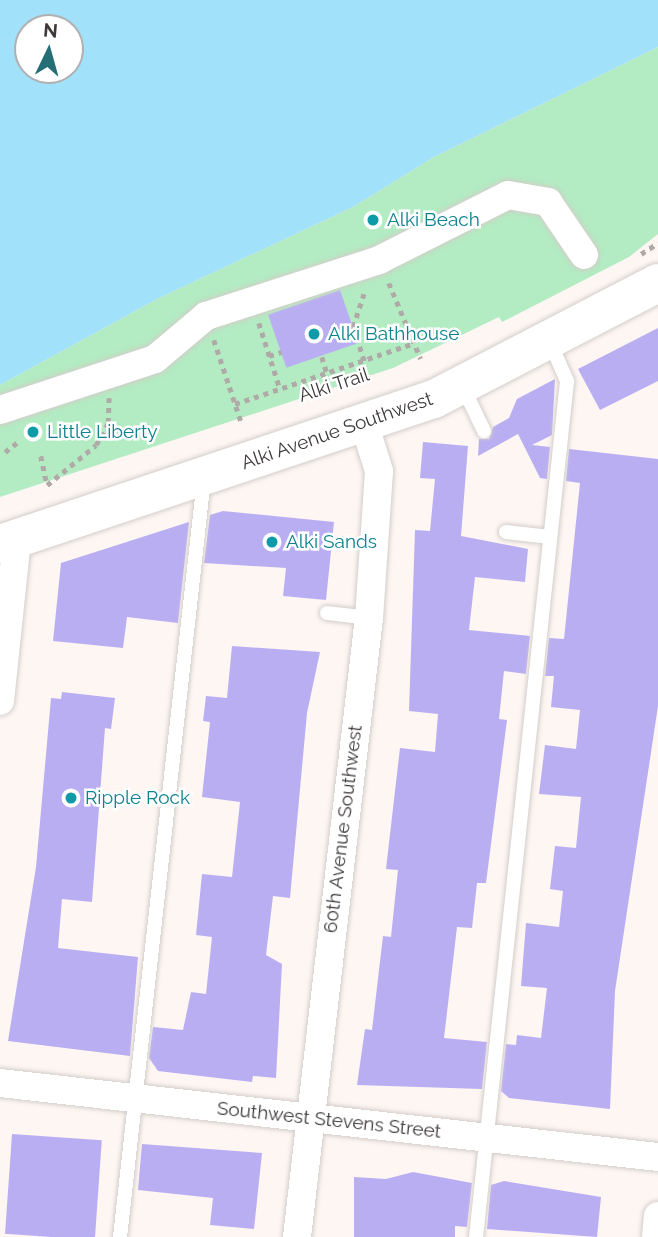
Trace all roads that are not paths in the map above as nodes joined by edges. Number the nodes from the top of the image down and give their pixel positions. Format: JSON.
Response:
{"nodes":[{"id":1,"x":584,"y":255,"type":"dead end"},
{"id":2,"x":645,"y":272,"type":"edge"},
{"id":3,"x":550,"y":341,"type":"junction"},
{"id":4,"x":463,"y":385,"type":"junction"},
{"id":5,"x":0,"y":410,"type":"edge"},
{"id":6,"x":364,"y":423,"type":"junction"},
{"id":7,"x":484,"y":431,"type":"dead end"},
{"id":8,"x":204,"y":476,"type":"junction"},
{"id":9,"x":506,"y":532,"type":"dead end"},
{"id":10,"x":550,"y":537,"type":"junction"},
{"id":11,"x":8,"y":541,"type":"edge"},
{"id":12,"x":327,"y":613,"type":"dead end"},
{"id":13,"x":369,"y":618,"type":"junction"},
{"id":14,"x":0,"y":701,"type":"edge"},
{"id":15,"x":0,"y":1083,"type":"edge"},
{"id":16,"x":136,"y":1098,"type":"junction"},
{"id":17,"x":309,"y":1118,"type":"junction"},
{"id":18,"x":486,"y":1138,"type":"junction"},
{"id":19,"x":658,"y":1157,"type":"edge"},
{"id":20,"x":658,"y":1216,"type":"edge"},
{"id":21,"x":120,"y":1237,"type":"edge"},
{"id":22,"x":297,"y":1237,"type":"edge"},
{"id":23,"x":476,"y":1237,"type":"edge"},
{"id":24,"x":656,"y":1237,"type":"edge"}],
"edges":[{"from":1,"to":5,"type":"street"},
{"from":2,"to":3,"type":"main road","name":"Alki Avenue Southwest"},
{"from":3,"to":4,"type":"main road","name":"Alki Avenue Southwest"},
{"from":3,"to":10,"type":"lane"},
{"from":4,"to":6,"type":"main road","name":"Alki Avenue Southwest"},
{"from":4,"to":7,"type":"lane"},
{"from":6,"to":8,"type":"main road","name":"Alki Avenue Southwest"},
{"from":6,"to":13,"type":"street","name":"60th Avenue Southwest"},
{"from":8,"to":11,"type":"main road","name":"Alki Avenue Southwest"},
{"from":8,"to":16,"type":"lane"},
{"from":9,"to":10,"type":"lane"},
{"from":10,"to":18,"type":"lane"},
{"from":11,"to":14,"type":"street"},
{"from":12,"to":13,"type":"lane"},
{"from":13,"to":17,"type":"street","name":"60th Avenue Southwest"},
{"from":15,"to":16,"type":"street","name":"Southwest Stevens Street"},
{"from":16,"to":17,"type":"street","name":"Southwest Stevens Street"},
{"from":16,"to":21,"type":"lane"},
{"from":17,"to":18,"type":"street","name":"Southwest Stevens Street"},
{"from":17,"to":22,"type":"street","name":"60th Avenue Southwest"},
{"from":18,"to":19,"type":"street","name":"Southwest Stevens Street"},
{"from":18,"to":23,"type":"lane"},
{"from":20,"to":24,"type":"street"}]}
